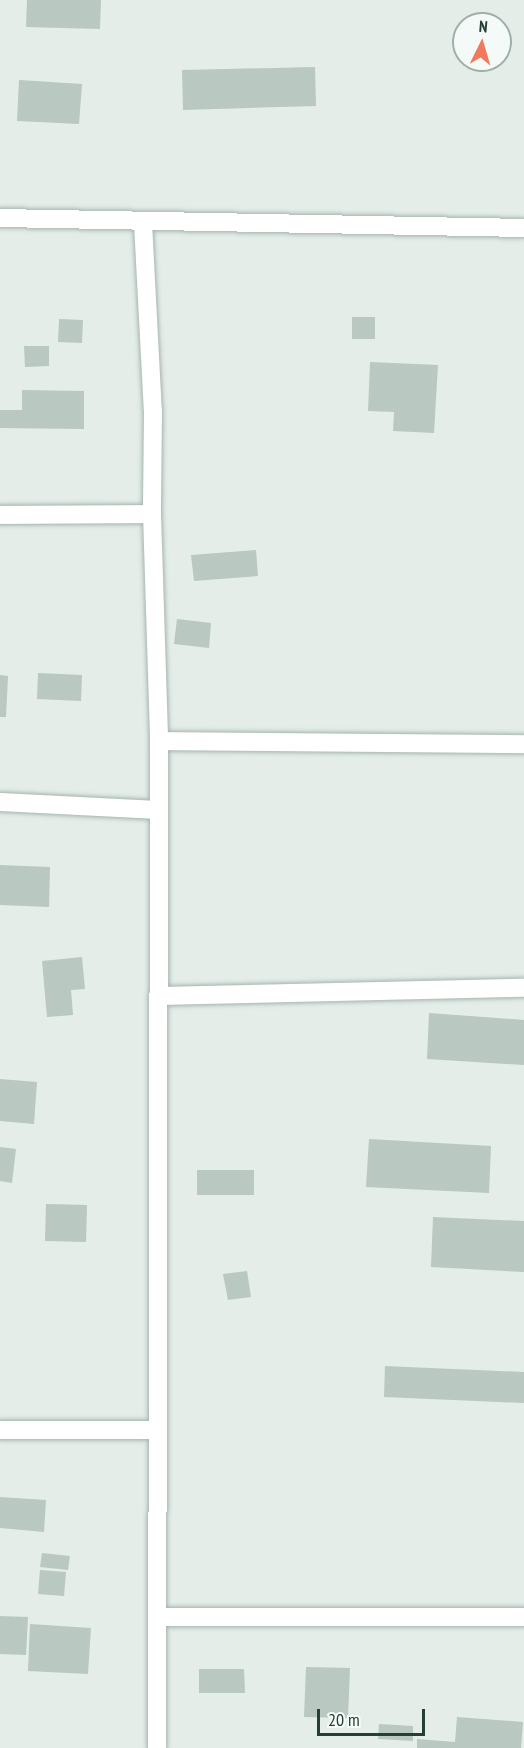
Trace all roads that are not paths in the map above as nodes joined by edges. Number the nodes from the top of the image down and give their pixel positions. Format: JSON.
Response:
{"nodes":[{"id":1,"x":0,"y":218,"type":"edge"},
{"id":2,"x":143,"y":223,"type":"junction"},
{"id":3,"x":524,"y":228,"type":"edge"},
{"id":4,"x":152,"y":514,"type":"junction"},
{"id":5,"x":0,"y":515,"type":"edge"},
{"id":6,"x":159,"y":741,"type":"junction"},
{"id":7,"x":524,"y":744,"type":"edge"},
{"id":8,"x":0,"y":802,"type":"edge"},
{"id":9,"x":159,"y":810,"type":"junction"},
{"id":10,"x":524,"y":988,"type":"edge"},
{"id":11,"x":158,"y":996,"type":"junction"},
{"id":12,"x":0,"y":1430,"type":"edge"},
{"id":13,"x":157,"y":1430,"type":"junction"},
{"id":14,"x":159,"y":1617,"type":"junction"},
{"id":15,"x":524,"y":1617,"type":"edge"},
{"id":16,"x":157,"y":1748,"type":"edge"}],
"edges":[{"from":1,"to":2,"type":"street"},
{"from":2,"to":3,"type":"street"},
{"from":2,"to":4,"type":"street"},
{"from":4,"to":5,"type":"street"},
{"from":4,"to":6,"type":"street"},
{"from":6,"to":7,"type":"street"},
{"from":6,"to":9,"type":"street"},
{"from":8,"to":9,"type":"street"},
{"from":9,"to":11,"type":"street"},
{"from":10,"to":11,"type":"street"},
{"from":11,"to":13,"type":"street"},
{"from":12,"to":13,"type":"street"},
{"from":13,"to":14,"type":"street"},
{"from":14,"to":15,"type":"street"},
{"from":14,"to":16,"type":"street"}]}
